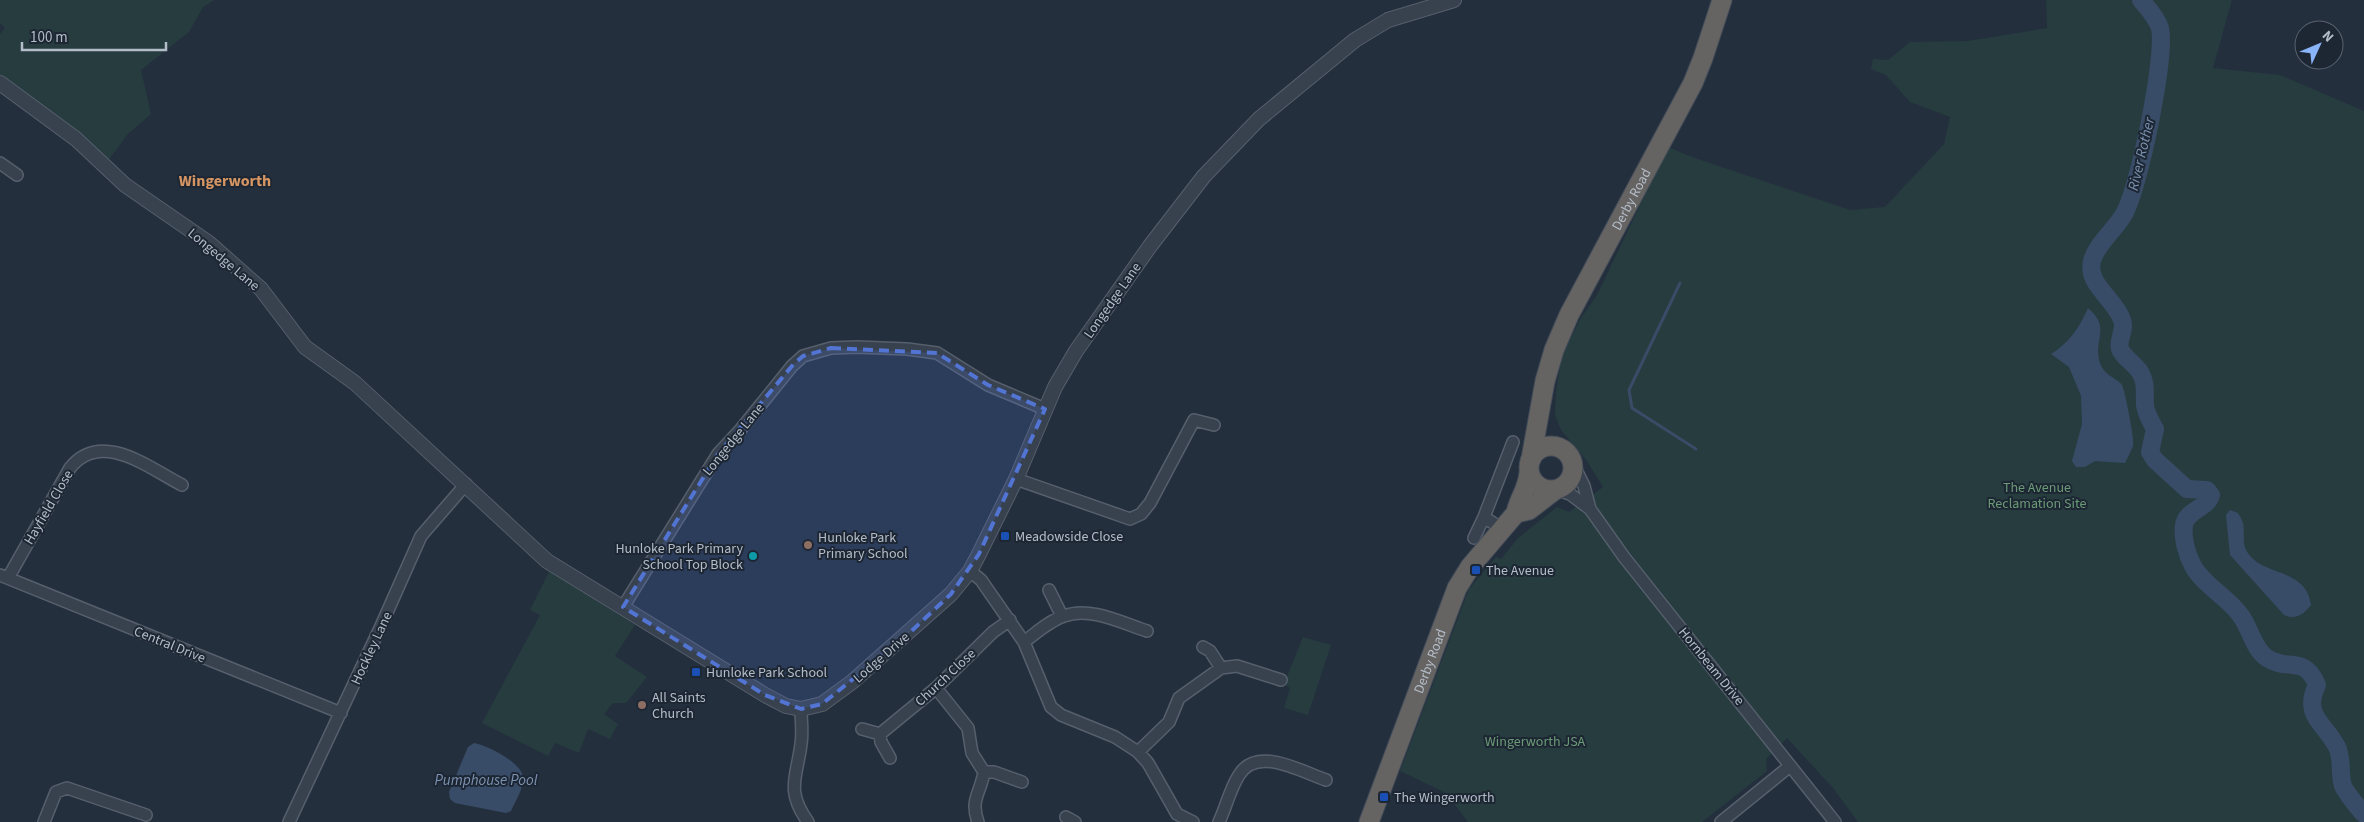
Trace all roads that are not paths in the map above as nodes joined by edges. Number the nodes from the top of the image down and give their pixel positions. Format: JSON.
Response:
{"nodes":[{"id":1,"x":1454,"y":0,"type":"edge"},
{"id":2,"x":1722,"y":0,"type":"edge"},
{"id":3,"x":0,"y":83,"type":"edge"},
{"id":4,"x":0,"y":163,"type":"edge"},
{"id":5,"x":17,"y":175,"type":"dead end"},
{"id":6,"x":1541,"y":399,"type":"junction"},
{"id":7,"x":1045,"y":410,"type":"junction"},
{"id":8,"x":1214,"y":425,"type":"dead end"},
{"id":9,"x":1513,"y":442,"type":"dead end"},
{"id":10,"x":1568,"y":456,"type":"junction"},
{"id":11,"x":1530,"y":466,"type":"junction"},
{"id":12,"x":1016,"y":480,"type":"junction"},
{"id":13,"x":466,"y":484,"type":"junction"},
{"id":14,"x":182,"y":485,"type":"dead end"},
{"id":15,"x":1556,"y":490,"type":"junction"},
{"id":16,"x":1590,"y":510,"type":"junction"},
{"id":17,"x":1516,"y":513,"type":"junction"},
{"id":18,"x":1484,"y":517,"type":"junction"},
{"id":19,"x":1502,"y":529,"type":"junction"},
{"id":20,"x":1474,"y":538,"type":"dead end"},
{"id":21,"x":970,"y":571,"type":"junction"},
{"id":22,"x":4,"y":576,"type":"edge"},
{"id":23,"x":1049,"y":590,"type":"dead end"},
{"id":24,"x":623,"y":607,"type":"junction"},
{"id":25,"x":1062,"y":616,"type":"junction"},
{"id":26,"x":1010,"y":620,"type":"junction"},
{"id":27,"x":1147,"y":631,"type":"dead end"},
{"id":28,"x":1024,"y":642,"type":"junction"},
{"id":29,"x":1203,"y":647,"type":"dead end"},
{"id":30,"x":1222,"y":668,"type":"junction"},
{"id":31,"x":1281,"y":680,"type":"dead end"},
{"id":32,"x":936,"y":688,"type":"junction"},
{"id":33,"x":801,"y":709,"type":"junction"},
{"id":34,"x":340,"y":713,"type":"junction"},
{"id":35,"x":862,"y":729,"type":"dead end"},
{"id":36,"x":880,"y":734,"type":"junction"},
{"id":37,"x":1138,"y":752,"type":"junction"},
{"id":38,"x":890,"y":758,"type":"dead end"},
{"id":39,"x":1790,"y":766,"type":"junction"},
{"id":40,"x":984,"y":772,"type":"junction"},
{"id":41,"x":1326,"y":780,"type":"dead end"},
{"id":42,"x":1022,"y":782,"type":"dead end"},
{"id":43,"x":146,"y":815,"type":"dead end"},
{"id":44,"x":1174,"y":818,"type":"edge"},
{"id":45,"x":803,"y":820,"type":"edge"},
{"id":46,"x":44,"y":822,"type":"edge"},
{"id":47,"x":289,"y":822,"type":"edge"},
{"id":48,"x":978,"y":822,"type":"edge"},
{"id":49,"x":1193,"y":822,"type":"edge"},
{"id":50,"x":1219,"y":822,"type":"edge"},
{"id":51,"x":1369,"y":822,"type":"edge"},
{"id":52,"x":1721,"y":822,"type":"edge"},
{"id":53,"x":1835,"y":822,"type":"edge"}],
"edges":[{"from":1,"to":7,"type":"street","name":"Longedge Lane"},
{"from":2,"to":6,"type":"highway","name":"Derby Road"},
{"from":3,"to":13,"type":"street","name":"Longedge Lane"},
{"from":4,"to":5,"type":"street"},
{"from":6,"to":10,"type":"highway","name":"Derby Road"},
{"from":6,"to":11,"type":"highway","name":"Derby Road"},
{"from":7,"to":12,"type":"street","name":"Lodge Drive"},
{"from":7,"to":24,"type":"street","name":"Longedge Lane"},
{"from":8,"to":12,"type":"street"},
{"from":9,"to":18,"type":"street"},
{"from":10,"to":11,"type":"highway"},
{"from":10,"to":15,"type":"highway"},
{"from":10,"to":16,"type":"street","name":"Hornbeam Drive"},
{"from":11,"to":15,"type":"highway"},
{"from":11,"to":17,"type":"highway","name":"Derby Road"},
{"from":12,"to":21,"type":"street","name":"Lodge Drive"},
{"from":13,"to":24,"type":"street","name":"Longedge Lane"},
{"from":13,"to":34,"type":"street","name":"Hockley Lane"},
{"from":14,"to":22,"type":"street","name":"Hayfield Close"},
{"from":15,"to":16,"type":"street","name":"Hornbeam Drive"},
{"from":15,"to":17,"type":"highway","name":"Derby Road"},
{"from":16,"to":39,"type":"street","name":"Hornbeam Drive"},
{"from":17,"to":19,"type":"highway","name":"Derby Road"},
{"from":18,"to":19,"type":"street"},
{"from":18,"to":20,"type":"street"},
{"from":19,"to":51,"type":"highway","name":"Derby Road"},
{"from":21,"to":26,"type":"street"},
{"from":21,"to":33,"type":"street","name":"Lodge Drive"},
{"from":22,"to":34,"type":"street","name":"Central Drive"},
{"from":23,"to":25,"type":"street"},
{"from":24,"to":33,"type":"street"},
{"from":25,"to":27,"type":"street"},
{"from":25,"to":28,"type":"street"},
{"from":26,"to":28,"type":"street"},
{"from":26,"to":32,"type":"street","name":"Church Close"},
{"from":28,"to":37,"type":"street"},
{"from":29,"to":30,"type":"street"},
{"from":30,"to":31,"type":"street"},
{"from":30,"to":37,"type":"street"},
{"from":32,"to":36,"type":"street","name":"Church Close"},
{"from":32,"to":40,"type":"street"},
{"from":33,"to":45,"type":"street"},
{"from":34,"to":47,"type":"street","name":"Hockley Lane"},
{"from":35,"to":36,"type":"street"},
{"from":36,"to":38,"type":"street"},
{"from":37,"to":44,"type":"street"},
{"from":39,"to":52,"type":"street"},
{"from":39,"to":53,"type":"street","name":"Hornbeam Drive"},
{"from":40,"to":42,"type":"street"},
{"from":40,"to":48,"type":"street"},
{"from":41,"to":50,"type":"street"},
{"from":43,"to":46,"type":"street"},
{"from":44,"to":49,"type":"street"}]}
